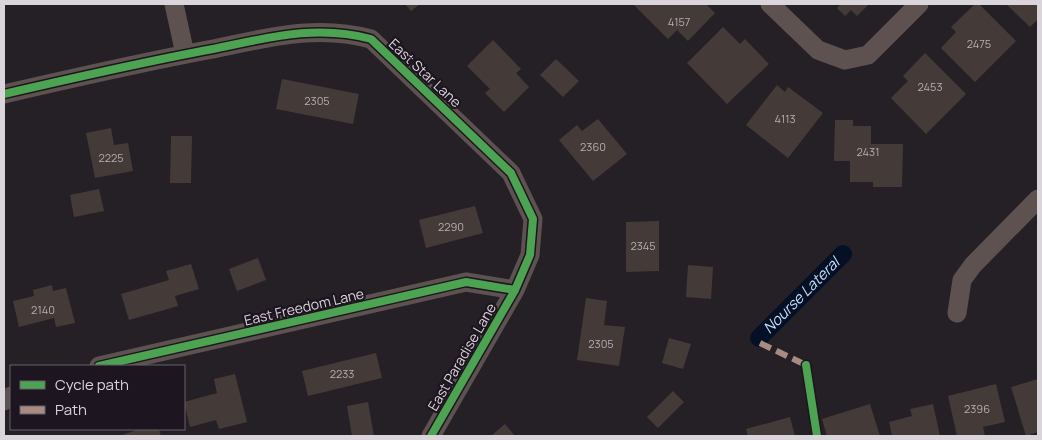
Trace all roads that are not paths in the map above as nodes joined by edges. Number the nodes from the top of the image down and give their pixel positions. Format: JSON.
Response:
{"nodes":[{"id":1,"x":174,"y":4,"type":"edge"},
{"id":2,"x":770,"y":4,"type":"edge"},
{"id":3,"x":919,"y":4,"type":"edge"},
{"id":4,"x":185,"y":54,"type":"junction"},
{"id":5,"x":4,"y":94,"type":"edge"},
{"id":6,"x":1038,"y":200,"type":"edge"},
{"id":7,"x":515,"y":290,"type":"junction"},
{"id":8,"x":957,"y":313,"type":"dead end"},
{"id":9,"x":103,"y":365,"type":"edge"},
{"id":10,"x":431,"y":436,"type":"edge"}],
"edges":[{"from":1,"to":4,"type":"street"},
{"from":2,"to":3,"type":"street"},
{"from":4,"to":5,"type":"street","name":"East Star Lane"},
{"from":4,"to":7,"type":"street","name":"East Star Lane"},
{"from":6,"to":8,"type":"street"},
{"from":7,"to":9,"type":"street","name":"East Freedom Lane"},
{"from":7,"to":10,"type":"street","name":"East Paradise Lane"}]}
